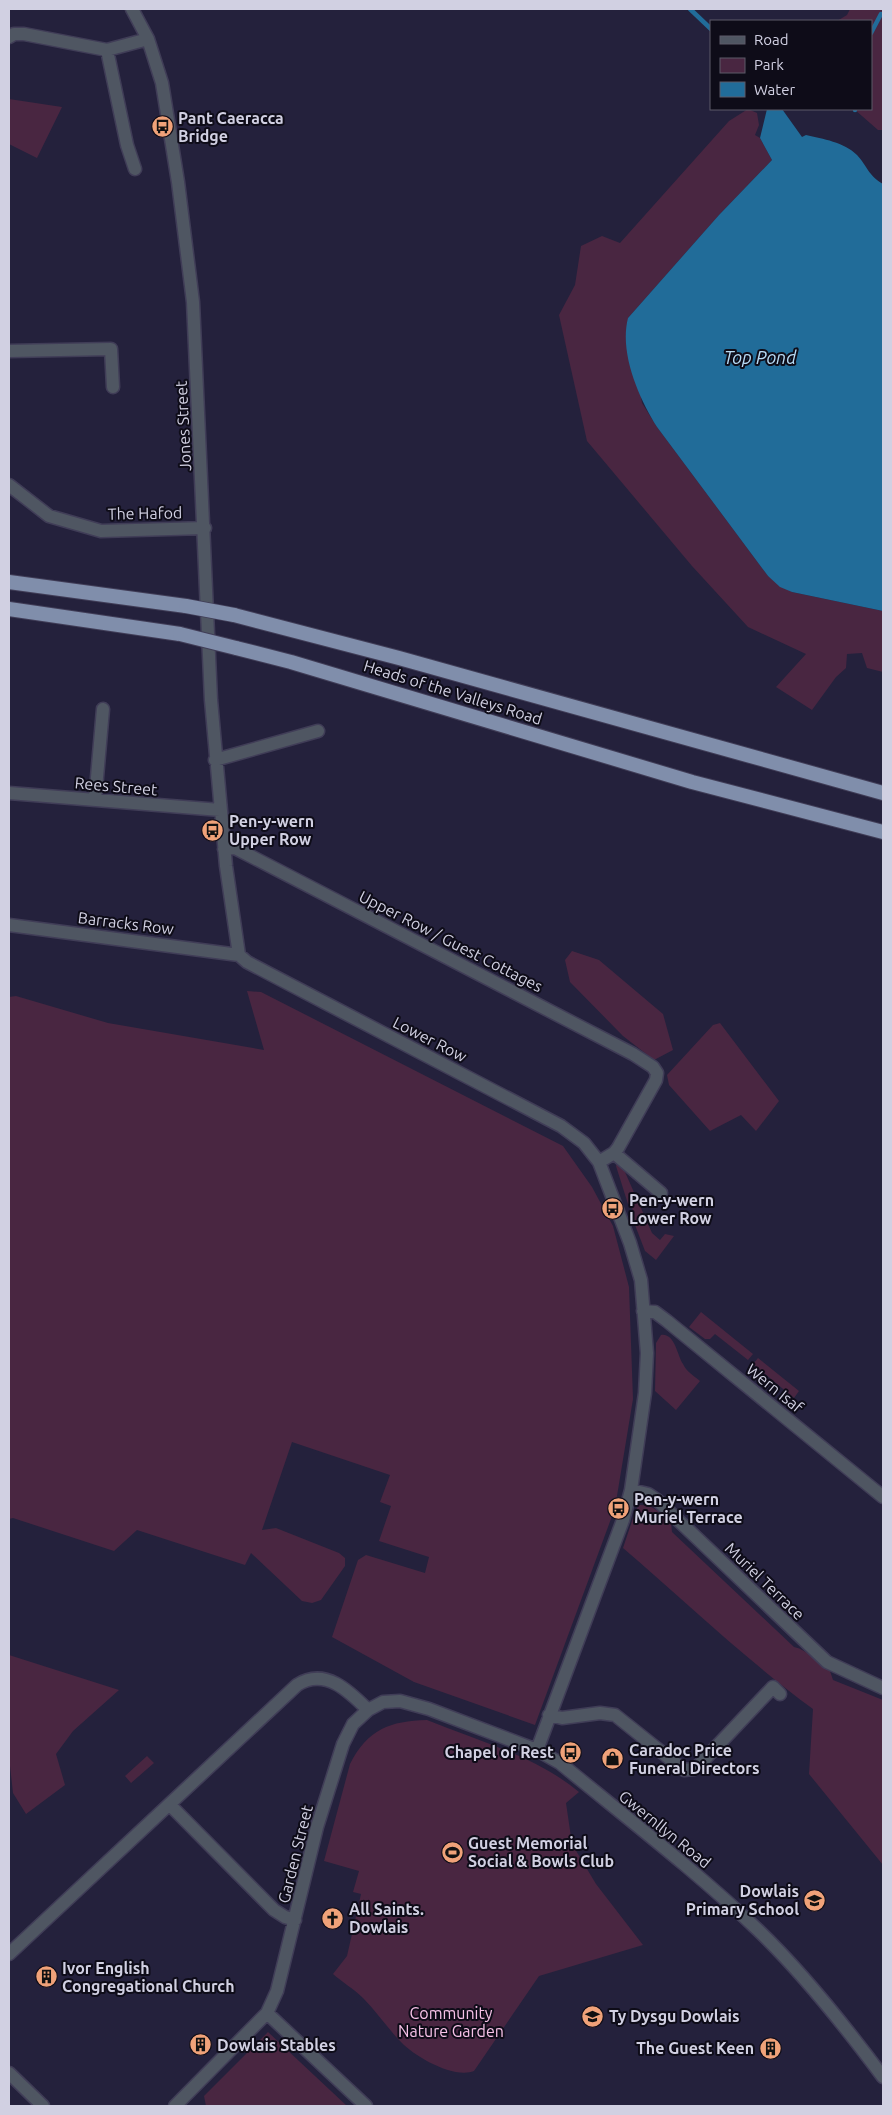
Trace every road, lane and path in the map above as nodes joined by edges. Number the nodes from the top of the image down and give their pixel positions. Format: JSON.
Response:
{"nodes":[{"id":1,"x":132,"y":9,"type":"edge"},
{"id":2,"x":9,"y":37,"type":"edge"},
{"id":3,"x":148,"y":39,"type":"junction"},
{"id":4,"x":106,"y":50,"type":"junction"},
{"id":5,"x":135,"y":169,"type":"dead end"},
{"id":6,"x":9,"y":351,"type":"edge"},
{"id":7,"x":113,"y":387,"type":"dead end"},
{"id":8,"x":9,"y":485,"type":"edge"},
{"id":9,"x":204,"y":528,"type":"junction"},
{"id":10,"x":9,"y":582,"type":"edge"},
{"id":11,"x":9,"y":609,"type":"edge"},
{"id":12,"x":103,"y":708,"type":"dead end"},
{"id":13,"x":318,"y":731,"type":"dead end"},
{"id":14,"x":215,"y":760,"type":"junction"},
{"id":15,"x":9,"y":793,"type":"edge"},
{"id":16,"x":883,"y":793,"type":"edge"},
{"id":17,"x":95,"y":800,"type":"junction"},
{"id":18,"x":220,"y":810,"type":"junction"},
{"id":19,"x":883,"y":832,"type":"edge"},
{"id":20,"x":224,"y":848,"type":"junction"},
{"id":21,"x":9,"y":925,"type":"edge"},
{"id":22,"x":239,"y":954,"type":"junction"},
{"id":23,"x":614,"y":1153,"type":"junction"},
{"id":24,"x":599,"y":1162,"type":"junction"},
{"id":25,"x":661,"y":1193,"type":"dead end"},
{"id":26,"x":643,"y":1311,"type":"junction"},
{"id":27,"x":631,"y":1490,"type":"junction"},
{"id":28,"x":883,"y":1497,"type":"edge"},
{"id":29,"x":883,"y":1688,"type":"edge"},
{"id":30,"x":780,"y":1694,"type":"dead end"},
{"id":31,"x":368,"y":1710,"type":"junction"},
{"id":32,"x":549,"y":1715,"type":"junction"},
{"id":33,"x":537,"y":1750,"type":"junction"},
{"id":34,"x":170,"y":1804,"type":"junction"},
{"id":35,"x":295,"y":1920,"type":"junction"},
{"id":36,"x":9,"y":1954,"type":"edge"},
{"id":37,"x":268,"y":2013,"type":"junction"},
{"id":38,"x":9,"y":2074,"type":"edge"},
{"id":39,"x":883,"y":2077,"type":"edge"},
{"id":40,"x":43,"y":2106,"type":"edge"},
{"id":41,"x":175,"y":2106,"type":"edge"},
{"id":42,"x":366,"y":2106,"type":"edge"}],
"edges":[{"from":1,"to":3,"type":"street","name":"Jones Street"},
{"from":2,"to":4,"type":"street"},
{"from":3,"to":4,"type":"street"},
{"from":3,"to":9,"type":"street","name":"Jones Street"},
{"from":4,"to":5,"type":"street"},
{"from":6,"to":7,"type":"street"},
{"from":8,"to":9,"type":"street","name":"The Hafod"},
{"from":9,"to":14,"type":"street","name":"Jones Street"},
{"from":10,"to":16,"type":"highway","name":"Heads of the Valleys Road","bridge":true},
{"from":11,"to":19,"type":"highway","name":"Heads of the Valleys Road","bridge":true},
{"from":12,"to":17,"type":"street"},
{"from":13,"to":14,"type":"street"},
{"from":14,"to":18,"type":"street","name":"Jones Street"},
{"from":15,"to":17,"type":"street","name":"Rees Street"},
{"from":17,"to":18,"type":"street","name":"Rees Street"},
{"from":18,"to":20,"type":"street","name":"Jones Street"},
{"from":20,"to":22,"type":"street","name":"Jones Street"},
{"from":20,"to":23,"type":"street","name":"Upper Row / Guest Cottages"},
{"from":21,"to":22,"type":"street","name":"Barracks Row"},
{"from":22,"to":24,"type":"street","name":"Lower Row"},
{"from":23,"to":24,"type":"street"},
{"from":23,"to":25,"type":"street"},
{"from":24,"to":26,"type":"street","name":"Lower Row"},
{"from":26,"to":27,"type":"street","name":"Lower Row"},
{"from":26,"to":28,"type":"street","name":"Wern Isaf"},
{"from":27,"to":29,"type":"street","name":"Muriel Terrace"},
{"from":27,"to":32,"type":"street","name":"Lower Row"},
{"from":30,"to":32,"type":"street"},
{"from":31,"to":33,"type":"street","name":"Gwernllyn Road"},
{"from":31,"to":34,"type":"street"},
{"from":31,"to":35,"type":"street","name":"Garden Street"},
{"from":32,"to":33,"type":"street","name":"Lower Row"},
{"from":33,"to":39,"type":"street","name":"Gwernllyn Road"},
{"from":34,"to":35,"type":"street"},
{"from":34,"to":36,"type":"street"},
{"from":35,"to":37,"type":"street","name":"Garden Street"},
{"from":37,"to":41,"type":"street"},
{"from":37,"to":42,"type":"street"},
{"from":38,"to":40,"type":"street"}]}
